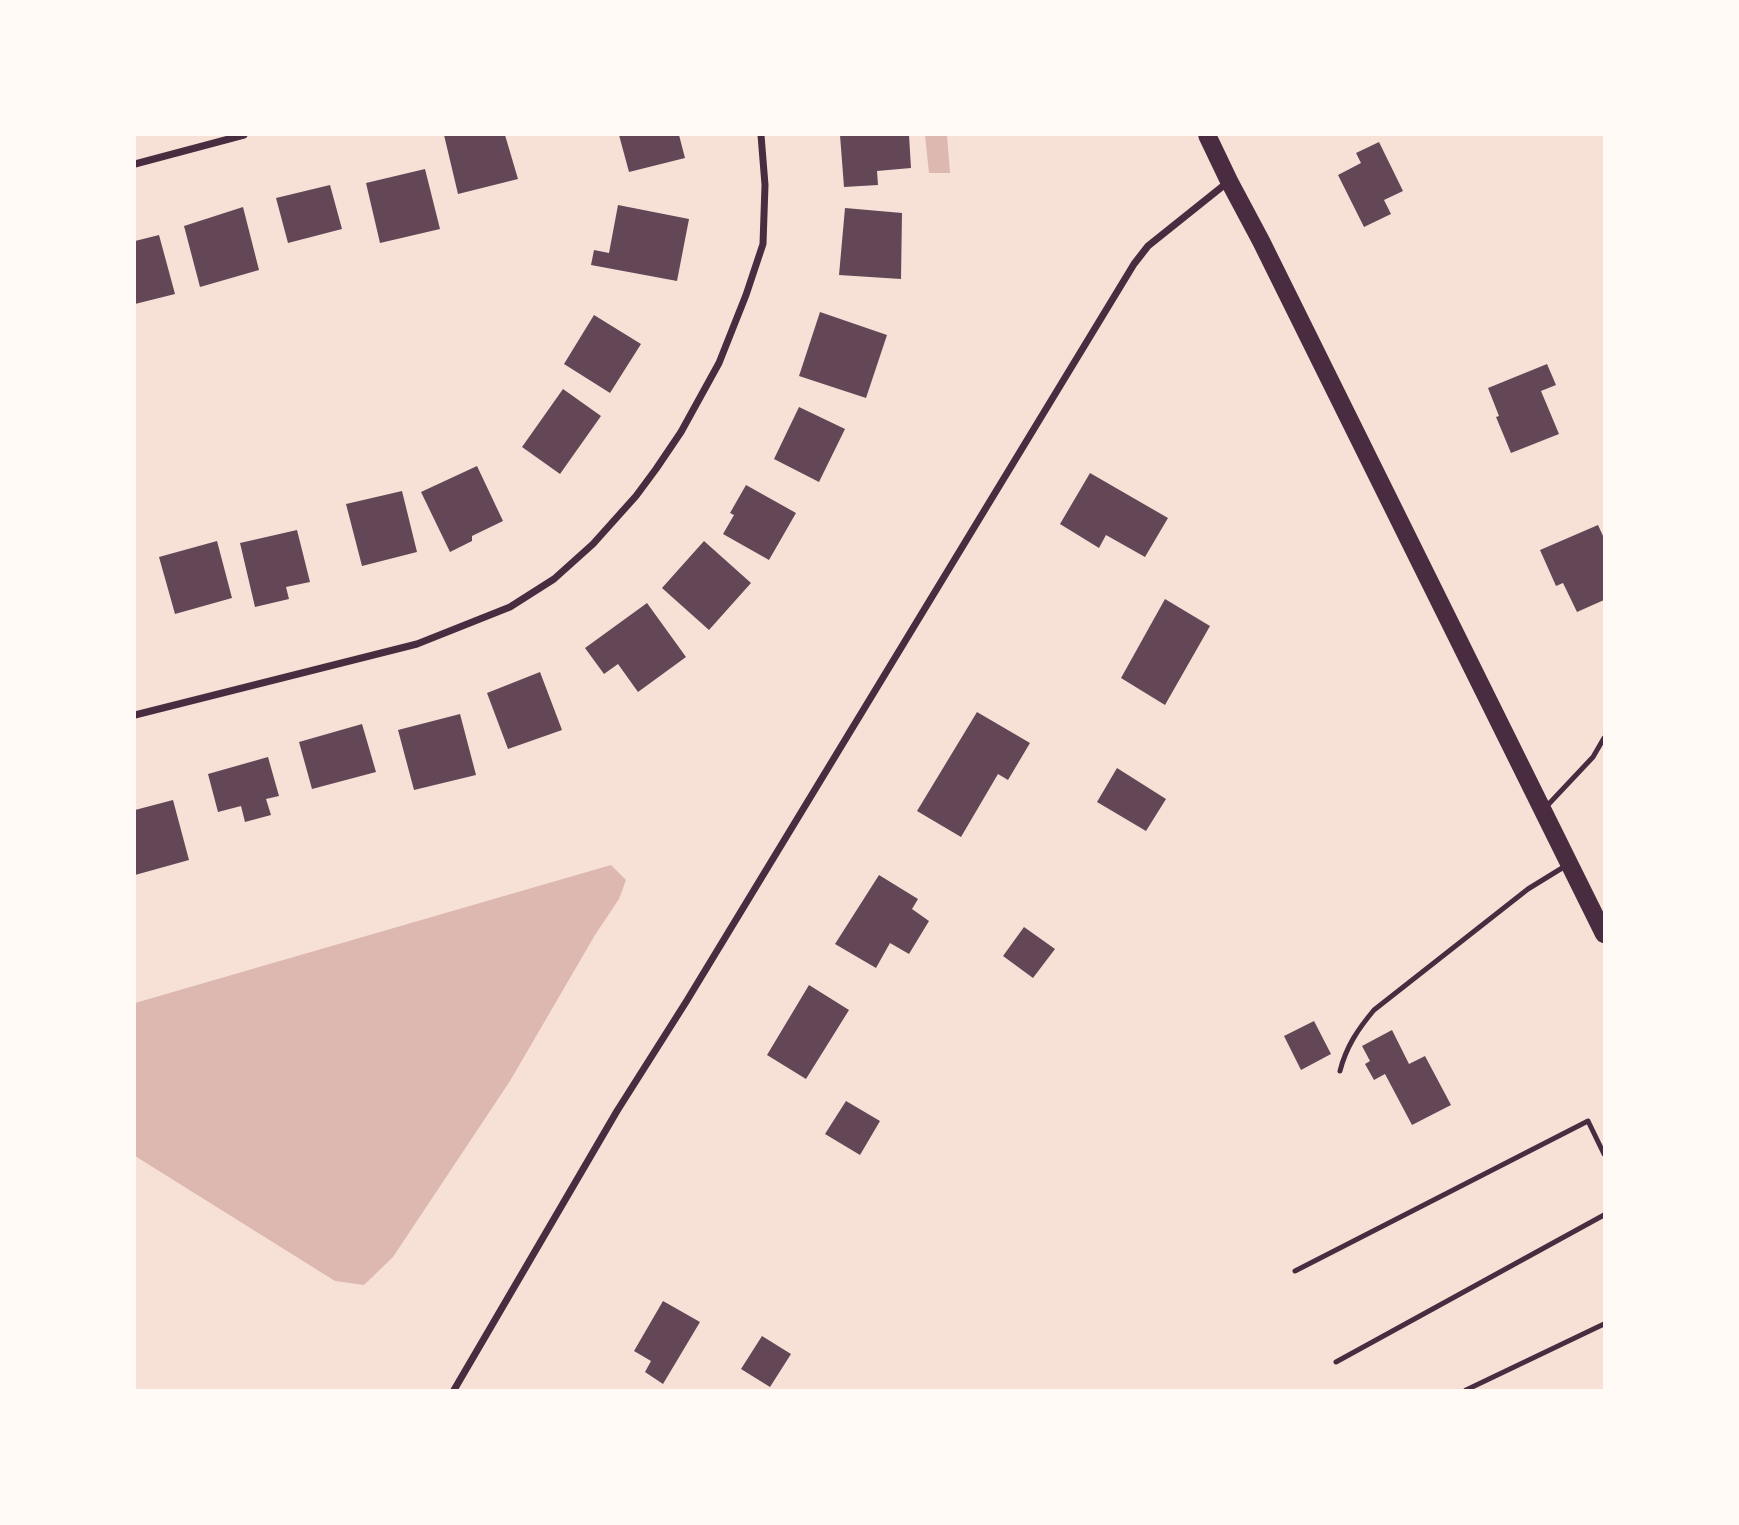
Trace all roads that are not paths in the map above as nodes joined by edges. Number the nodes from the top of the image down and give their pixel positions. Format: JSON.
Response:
{"nodes":[{"id":1,"x":244,"y":135,"type":"edge"},
{"id":2,"x":761,"y":135,"type":"edge"},
{"id":3,"x":1207,"y":135,"type":"edge"},
{"id":4,"x":135,"y":164,"type":"edge"},
{"id":5,"x":1229,"y":181,"type":"junction"},
{"id":6,"x":135,"y":715,"type":"edge"},
{"id":7,"x":1604,"y":738,"type":"edge"},
{"id":8,"x":1543,"y":811,"type":"junction"},
{"id":9,"x":1569,"y":863,"type":"junction"},
{"id":10,"x":1604,"y":934,"type":"edge"},
{"id":11,"x":1340,"y":1071,"type":"dead end"},
{"id":12,"x":1604,"y":1154,"type":"edge"},
{"id":13,"x":1604,"y":1215,"type":"edge"},
{"id":14,"x":1295,"y":1271,"type":"dead end"},
{"id":15,"x":1604,"y":1324,"type":"edge"},
{"id":16,"x":1335,"y":1362,"type":"dead end"},
{"id":17,"x":454,"y":1390,"type":"edge"},
{"id":18,"x":1466,"y":1390,"type":"edge"}],
"edges":[{"from":1,"to":4,"type":"street"},
{"from":2,"to":6,"type":"street"},
{"from":3,"to":5,"type":"main road"},
{"from":5,"to":8,"type":"main road"},
{"from":5,"to":17,"type":"street"},
{"from":7,"to":8,"type":"lane"},
{"from":8,"to":9,"type":"main road"},
{"from":9,"to":10,"type":"main road"},
{"from":9,"to":11,"type":"lane"},
{"from":12,"to":14,"type":"lane"},
{"from":13,"to":16,"type":"lane"},
{"from":15,"to":18,"type":"lane"}]}
